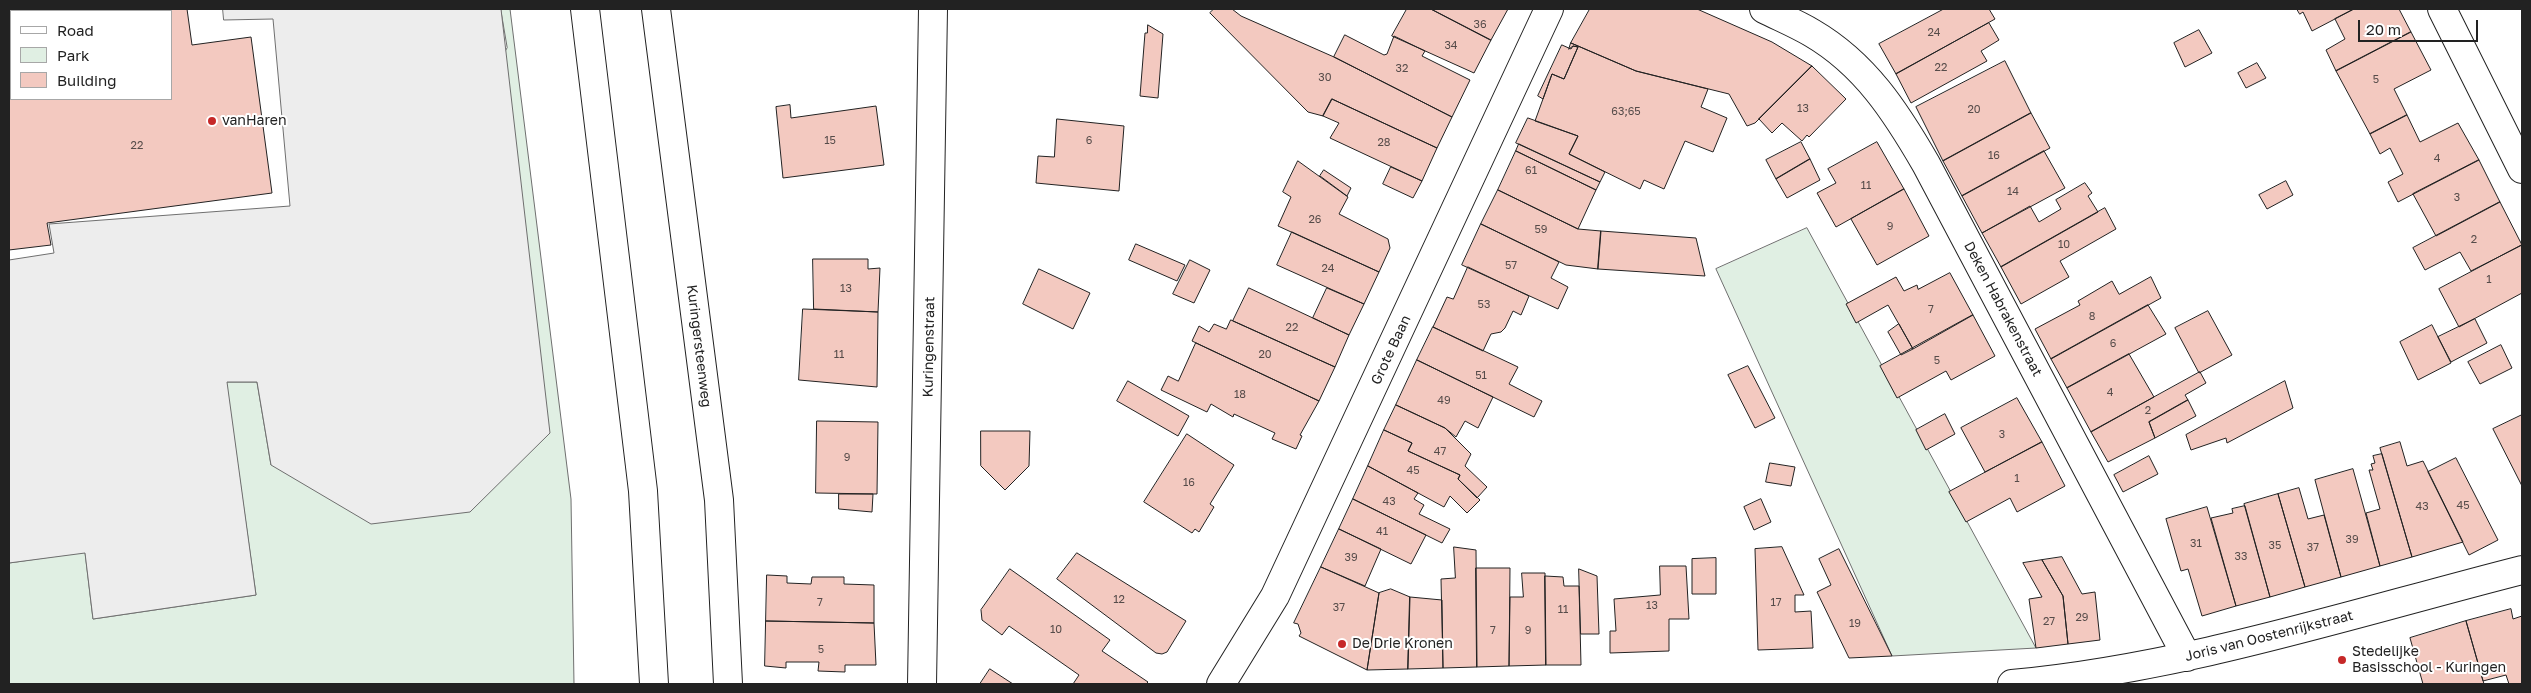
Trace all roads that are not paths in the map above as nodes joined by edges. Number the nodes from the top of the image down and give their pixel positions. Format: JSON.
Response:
{"nodes":[{"id":1,"x":585,"y":9,"type":"edge"},
{"id":2,"x":656,"y":9,"type":"edge"},
{"id":3,"x":933,"y":9,"type":"edge"},
{"id":4,"x":1549,"y":9,"type":"edge"},
{"id":5,"x":1764,"y":9,"type":"edge"},
{"id":6,"x":2442,"y":9,"type":"edge"},
{"id":7,"x":2522,"y":169,"type":"edge"},
{"id":8,"x":2522,"y":570,"type":"edge"},
{"id":9,"x":2187,"y":658,"type":"junction"},
{"id":10,"x":654,"y":684,"type":"edge"},
{"id":11,"x":728,"y":684,"type":"edge"},
{"id":12,"x":922,"y":684,"type":"edge"},
{"id":13,"x":1220,"y":684,"type":"edge"},
{"id":14,"x":2012,"y":684,"type":"edge"}],
"edges":[{"from":1,"to":10,"type":"street"},
{"from":2,"to":11,"type":"street","name":"Kuringersteenweg"},
{"from":3,"to":12,"type":"street","name":"Kuringenstraat"},
{"from":4,"to":13,"type":"street","name":"Grote Baan"},
{"from":5,"to":9,"type":"street","name":"Deken Habrakenstraat"},
{"from":6,"to":7,"type":"street"},
{"from":8,"to":9,"type":"street","name":"Joris van Oostenrijkstraat"},
{"from":9,"to":14,"type":"street","name":"Joris van Oostenrijkstraat"}]}
